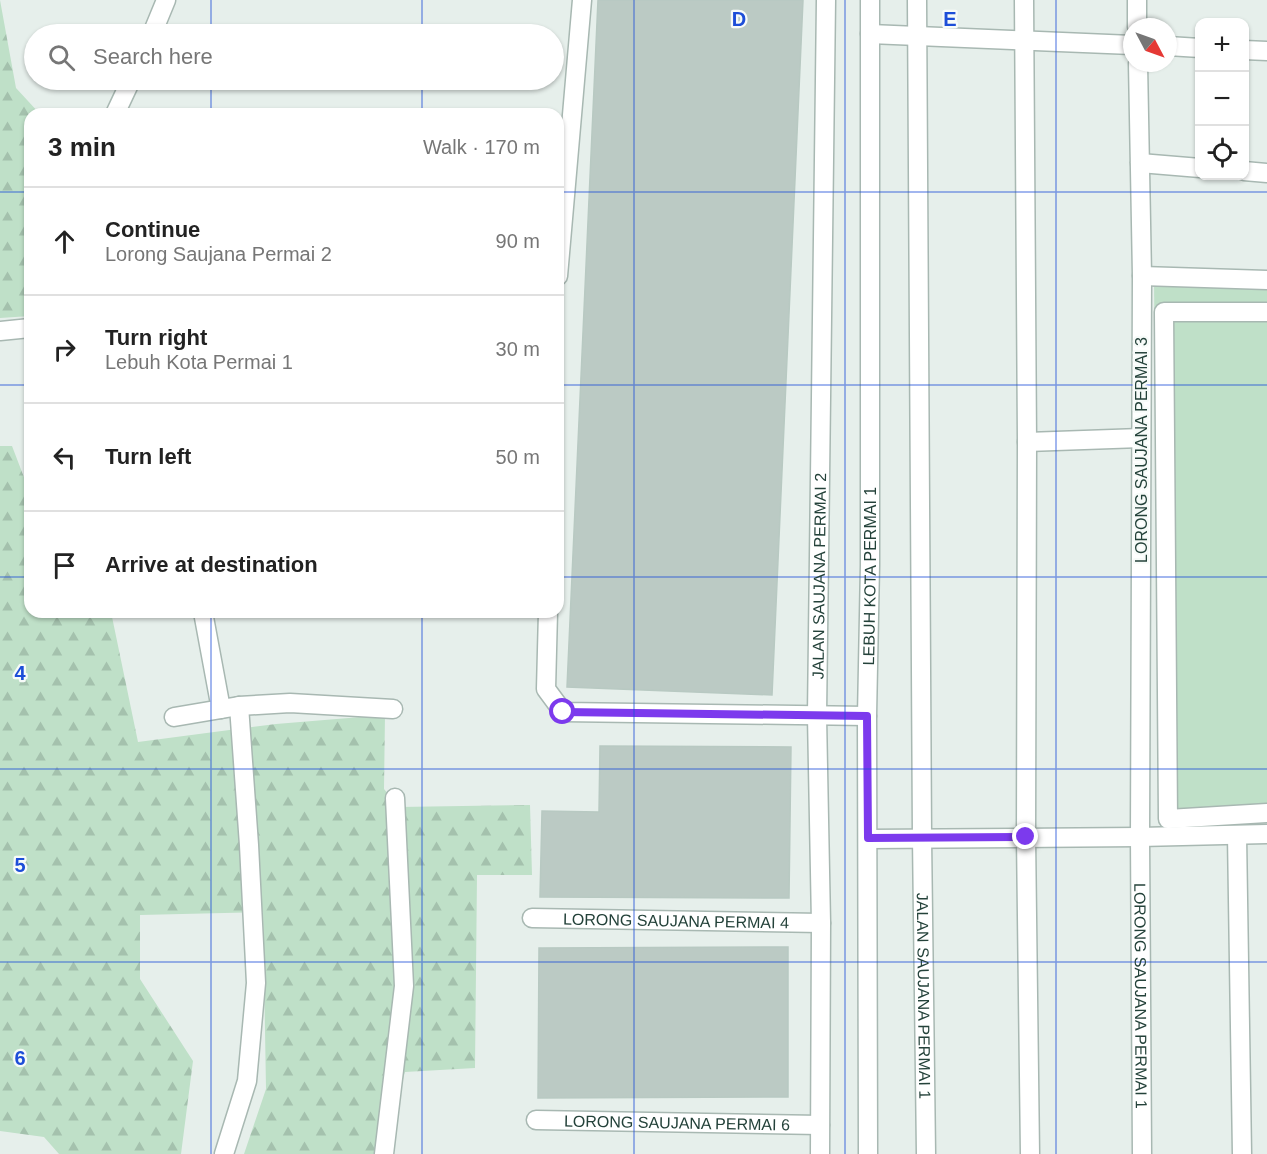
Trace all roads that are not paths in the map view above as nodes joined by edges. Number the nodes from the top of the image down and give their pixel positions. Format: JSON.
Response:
{"nodes":[{"id":1,"x":166,"y":0,"type":"edge"},
{"id":2,"x":582,"y":0,"type":"edge"},
{"id":3,"x":826,"y":0,"type":"edge"},
{"id":4,"x":870,"y":0,"type":"edge"},
{"id":5,"x":917,"y":0,"type":"edge"},
{"id":6,"x":1024,"y":0,"type":"edge"},
{"id":7,"x":1137,"y":0,"type":"edge"},
{"id":8,"x":1137,"y":18,"type":"edge"},
{"id":9,"x":156,"y":24,"type":"edge"},
{"id":10,"x":870,"y":34,"type":"junction"},
{"id":11,"x":917,"y":36,"type":"junction"},
{"id":12,"x":1024,"y":40,"type":"junction"},
{"id":13,"x":1123,"y":45,"type":"edge"},
{"id":14,"x":1177,"y":47,"type":"edge"},
{"id":15,"x":1195,"y":48,"type":"edge"},
{"id":16,"x":1249,"y":50,"type":"edge"},
{"id":17,"x":1267,"y":51,"type":"edge"},
{"id":18,"x":1138,"y":72,"type":"edge"},
{"id":19,"x":126,"y":90,"type":"edge"},
{"id":20,"x":118,"y":108,"type":"edge"},
{"id":21,"x":1140,"y":163,"type":"junction"},
{"id":22,"x":1195,"y":168,"type":"edge"},
{"id":23,"x":1249,"y":171,"type":"edge"},
{"id":24,"x":1267,"y":172,"type":"edge"},
{"id":25,"x":564,"y":207,"type":"edge"},
{"id":26,"x":1142,"y":276,"type":"junction"},
{"id":27,"x":1267,"y":280,"type":"edge"},
{"id":28,"x":1267,"y":312,"type":"edge"},
{"id":29,"x":24,"y":329,"type":"edge"},
{"id":30,"x":0,"y":331,"type":"edge"},
{"id":31,"x":1141,"y":438,"type":"junction"},
{"id":32,"x":1027,"y":442,"type":"junction"},
{"id":33,"x":205,"y":618,"type":"edge"},
{"id":34,"x":548,"y":618,"type":"edge"},
{"id":35,"x":230,"y":707,"type":"junction"},
{"id":36,"x":393,"y":709,"type":"dead end"},
{"id":37,"x":817,"y":716,"type":"junction"},
{"id":38,"x":867,"y":716,"type":"junction"},
{"id":39,"x":174,"y":717,"type":"dead end"},
{"id":40,"x":395,"y":798,"type":"dead end"},
{"id":41,"x":1267,"y":813,"type":"edge"},
{"id":42,"x":1267,"y":834,"type":"edge"},
{"id":43,"x":1237,"y":835,"type":"junction"},
{"id":44,"x":922,"y":837,"type":"junction"},
{"id":45,"x":1026,"y":837,"type":"junction"},
{"id":46,"x":1140,"y":837,"type":"junction"},
{"id":47,"x":868,"y":838,"type":"junction"},
{"id":48,"x":532,"y":918,"type":"dead end"},
{"id":49,"x":821,"y":923,"type":"junction"},
{"id":50,"x":536,"y":1120,"type":"dead end"},
{"id":51,"x":820,"y":1125,"type":"junction"},
{"id":52,"x":224,"y":1154,"type":"edge"},
{"id":53,"x":384,"y":1154,"type":"edge"},
{"id":54,"x":820,"y":1154,"type":"edge"},
{"id":55,"x":868,"y":1154,"type":"edge"},
{"id":56,"x":926,"y":1154,"type":"edge"},
{"id":57,"x":1030,"y":1154,"type":"edge"},
{"id":58,"x":1142,"y":1154,"type":"edge"},
{"id":59,"x":1242,"y":1154,"type":"edge"}],
"edges":[{"from":1,"to":9,"type":"street"},
{"from":2,"to":25,"type":"street"},
{"from":3,"to":37,"type":"street","name":"JALAN SAUJANA PERMAI 2"},
{"from":4,"to":10,"type":"street","name":"LEBUH KOTA PERMAI 1"},
{"from":5,"to":11,"type":"street"},
{"from":6,"to":12,"type":"street"},
{"from":7,"to":8,"type":"street"},
{"from":10,"to":11,"type":"street"},
{"from":10,"to":38,"type":"street","name":"LEBUH KOTA PERMAI 1"},
{"from":11,"to":12,"type":"street"},
{"from":11,"to":44,"type":"street"},
{"from":12,"to":13,"type":"street"},
{"from":12,"to":32,"type":"street"},
{"from":14,"to":15,"type":"street"},
{"from":16,"to":17,"type":"street"},
{"from":18,"to":21,"type":"street","name":"LORONG SAUJANA PERMAI 3"},
{"from":19,"to":20,"type":"street"},
{"from":21,"to":22,"type":"street"},
{"from":21,"to":26,"type":"street","name":"LORONG SAUJANA PERMAI 3"},
{"from":23,"to":24,"type":"street"},
{"from":26,"to":27,"type":"street"},
{"from":26,"to":31,"type":"street","name":"LORONG SAUJANA PERMAI 3"},
{"from":28,"to":41,"type":"street"},
{"from":29,"to":30,"type":"street"},
{"from":31,"to":32,"type":"street"},
{"from":31,"to":46,"type":"street","name":"LORONG SAUJANA PERMAI 3"},
{"from":32,"to":45,"type":"street"},
{"from":33,"to":35,"type":"street"},
{"from":34,"to":37,"type":"street"},
{"from":35,"to":36,"type":"street"},
{"from":35,"to":39,"type":"street"},
{"from":35,"to":52,"type":"street"},
{"from":37,"to":38,"type":"street"},
{"from":37,"to":49,"type":"street","name":"JALAN SAUJANA PERMAI 2"},
{"from":38,"to":47,"type":"street","name":"LEBUH KOTA PERMAI 1"},
{"from":40,"to":53,"type":"street"},
{"from":42,"to":43,"type":"street"},
{"from":43,"to":46,"type":"street"},
{"from":43,"to":59,"type":"street"},
{"from":44,"to":45,"type":"street"},
{"from":44,"to":47,"type":"street"},
{"from":44,"to":56,"type":"street","name":"JALAN SAUJANA PERMAI 1"},
{"from":45,"to":46,"type":"street"},
{"from":45,"to":57,"type":"street"},
{"from":46,"to":58,"type":"street","name":"LORONG SAUJANA PERMAI 1"},
{"from":47,"to":55,"type":"street","name":"LEBUH KOTA PERMAI 1"},
{"from":48,"to":49,"type":"street","name":"LORONG SAUJANA PERMAI 4"},
{"from":49,"to":51,"type":"street","name":"JALAN SAUJANA PERMAI 2"},
{"from":50,"to":51,"type":"street","name":"LORONG SAUJANA PERMAI 6"},
{"from":51,"to":54,"type":"street","name":"JALAN SAUJANA PERMAI 2"}]}
